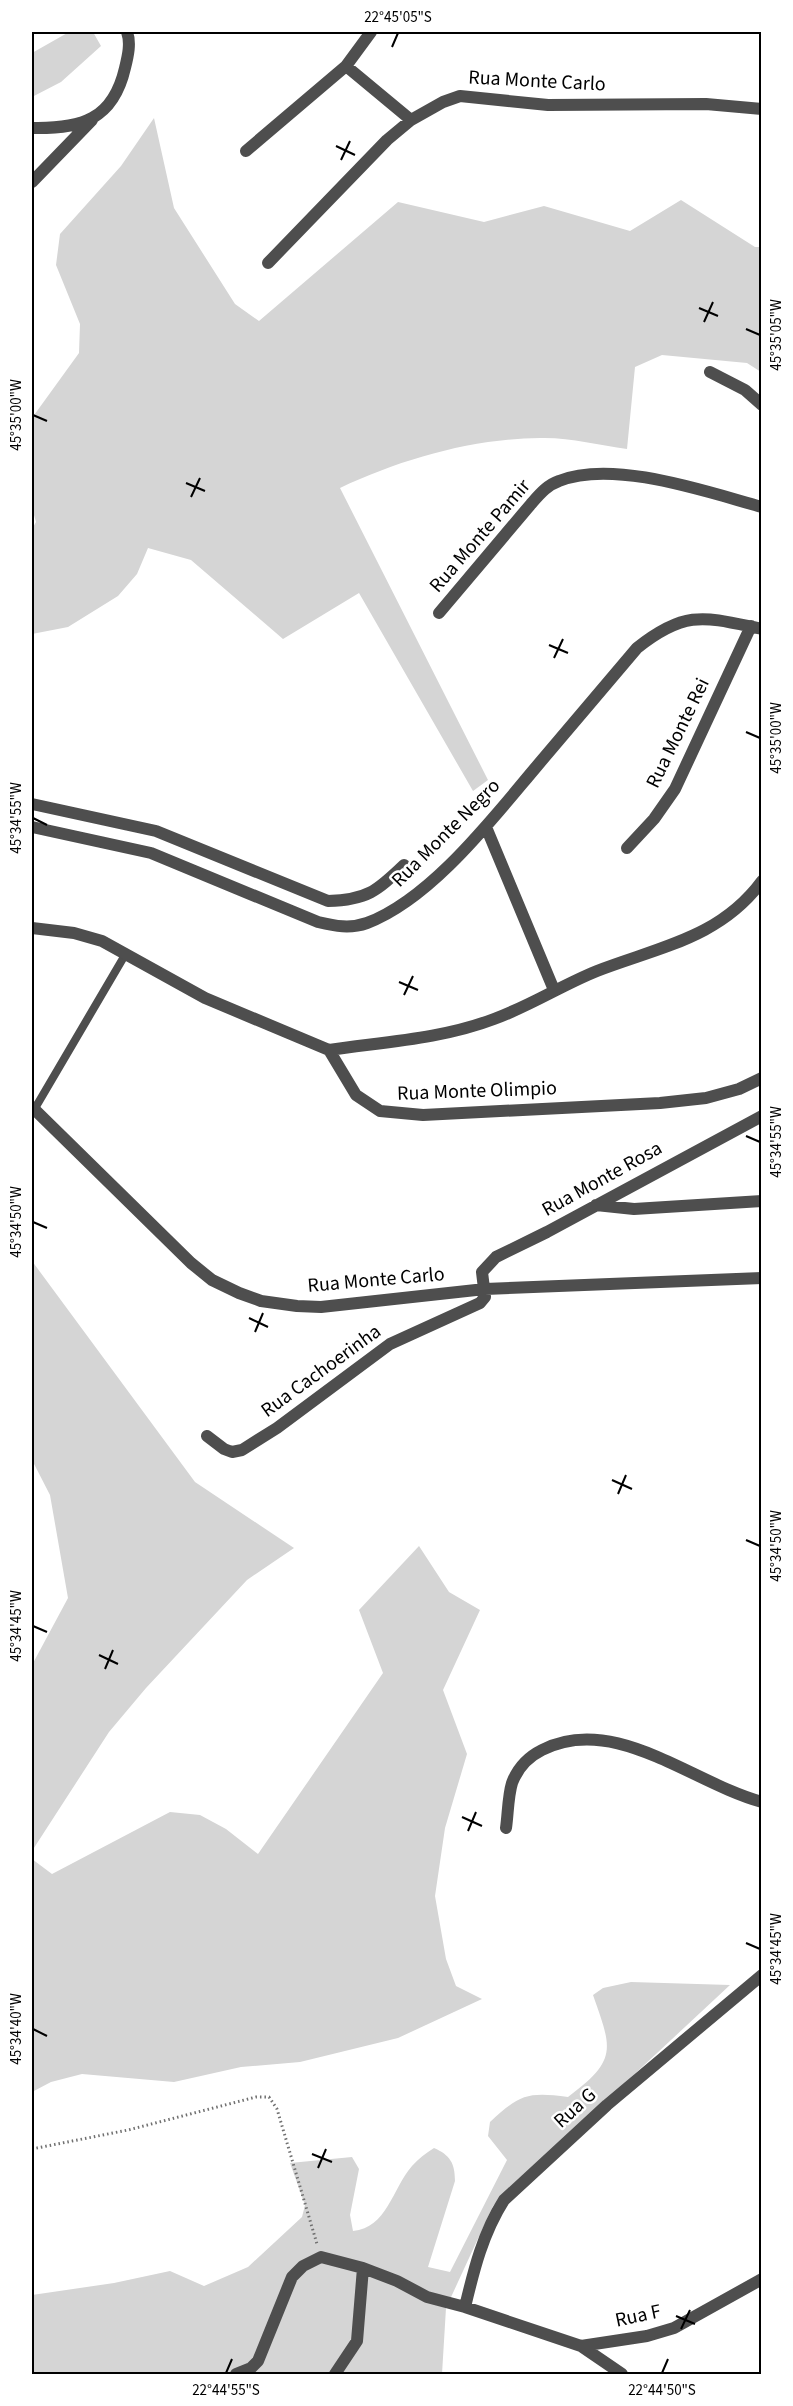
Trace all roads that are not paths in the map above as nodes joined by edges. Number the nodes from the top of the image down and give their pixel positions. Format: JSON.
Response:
{"nodes":[{"id":1,"x":127,"y":32,"type":"edge"},
{"id":2,"x":371,"y":32,"type":"edge"},
{"id":3,"x":346,"y":66,"type":"junction"},
{"id":4,"x":762,"y":109,"type":"edge"},
{"id":5,"x":93,"y":119,"type":"junction"},
{"id":6,"x":411,"y":120,"type":"junction"},
{"id":7,"x":32,"y":128,"type":"edge"},
{"id":8,"x":246,"y":151,"type":"dead end"},
{"id":9,"x":32,"y":182,"type":"edge"},
{"id":10,"x":268,"y":263,"type":"dead end"},
{"id":11,"x":710,"y":372,"type":"dead end"},
{"id":12,"x":762,"y":405,"type":"edge"},
{"id":13,"x":762,"y":507,"type":"edge"},
{"id":14,"x":439,"y":614,"type":"dead end"},
{"id":15,"x":756,"y":627,"type":"edge"},
{"id":16,"x":32,"y":804,"type":"edge"},
{"id":17,"x":32,"y":827,"type":"edge"},
{"id":18,"x":486,"y":827,"type":"junction"},
{"id":19,"x":627,"y":848,"type":"dead end"},
{"id":20,"x":404,"y":865,"type":"dead end"},
{"id":21,"x":762,"y":880,"type":"edge"},
{"id":22,"x":32,"y":928,"type":"edge"},
{"id":23,"x":125,"y":955,"type":"junction"},
{"id":24,"x":554,"y":990,"type":"junction"},
{"id":25,"x":328,"y":1050,"type":"junction"},
{"id":26,"x":762,"y":1078,"type":"edge"},
{"id":27,"x":33,"y":1109,"type":"edge"},
{"id":28,"x":762,"y":1116,"type":"edge"},
{"id":29,"x":762,"y":1201,"type":"edge"},
{"id":30,"x":595,"y":1205,"type":"junction"},
{"id":31,"x":762,"y":1278,"type":"edge"},
{"id":32,"x":485,"y":1289,"type":"junction"},
{"id":33,"x":207,"y":1436,"type":"dead end"},
{"id":34,"x":762,"y":1802,"type":"edge"},
{"id":35,"x":506,"y":1828,"type":"dead end"},
{"id":36,"x":762,"y":1975,"type":"edge"},
{"id":37,"x":363,"y":2268,"type":"junction"},
{"id":38,"x":762,"y":2279,"type":"edge"},
{"id":39,"x":465,"y":2307,"type":"junction"},
{"id":40,"x":581,"y":2346,"type":"junction"},
{"id":41,"x":236,"y":2374,"type":"edge"},
{"id":42,"x":336,"y":2374,"type":"edge"},
{"id":43,"x":622,"y":2374,"type":"edge"}],
"edges":[{"from":1,"to":5,"type":"street"},
{"from":2,"to":3,"type":"street"},
{"from":3,"to":6,"type":"street"},
{"from":3,"to":8,"type":"street"},
{"from":4,"to":6,"type":"street","name":"Rua Monte Carlo"},
{"from":5,"to":7,"type":"street"},
{"from":5,"to":9,"type":"street"},
{"from":6,"to":10,"type":"street","name":"Rua Monte Carlo"},
{"from":11,"to":12,"type":"street"},
{"from":13,"to":14,"type":"street","name":"Rua Monte Pamir"},
{"from":15,"to":18,"type":"street","name":"Rua Monte Negro"},
{"from":15,"to":19,"type":"street","name":"Rua Monte Rei"},
{"from":16,"to":20,"type":"street"},
{"from":17,"to":18,"type":"street","name":"Rua Monte Negro"},
{"from":18,"to":24,"type":"street"},
{"from":21,"to":24,"type":"street"},
{"from":22,"to":23,"type":"street"},
{"from":23,"to":25,"type":"street"},
{"from":23,"to":27,"type":"lane"},
{"from":24,"to":25,"type":"street"},
{"from":25,"to":26,"type":"street","name":"Rua Monte Olimpio"},
{"from":27,"to":32,"type":"street","name":"Rua Monte Carlo"},
{"from":28,"to":30,"type":"street","name":"Rua Monte Rosa"},
{"from":29,"to":30,"type":"street"},
{"from":30,"to":32,"type":"street","name":"Rua Monte Rosa"},
{"from":31,"to":32,"type":"street","name":"Rua Monte Carlo"},
{"from":32,"to":33,"type":"street","name":"Rua Cachoerinha"},
{"from":34,"to":35,"type":"street"},
{"from":36,"to":39,"type":"street","name":"Rua G"},
{"from":37,"to":39,"type":"street"},
{"from":37,"to":41,"type":"street"},
{"from":37,"to":42,"type":"street"},
{"from":38,"to":40,"type":"street","name":"Rua F"},
{"from":39,"to":40,"type":"street"},
{"from":40,"to":43,"type":"street"}]}
